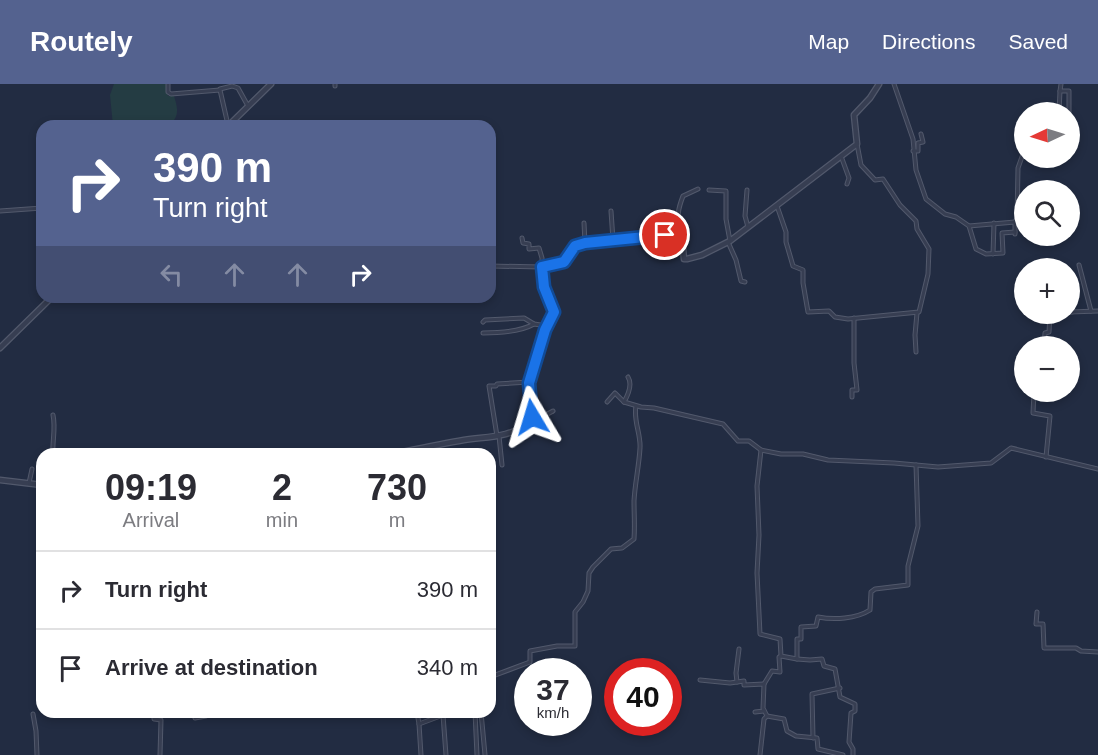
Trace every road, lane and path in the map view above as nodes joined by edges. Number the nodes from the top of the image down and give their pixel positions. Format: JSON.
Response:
{"nodes":[{"id":1,"x":168,"y":84,"type":"edge"},
{"id":2,"x":271,"y":84,"type":"edge"},
{"id":3,"x":879,"y":84,"type":"edge"},
{"id":4,"x":894,"y":84,"type":"edge"},
{"id":5,"x":1061,"y":84,"type":"edge"},
{"id":6,"x":239,"y":86,"type":"edge"},
{"id":7,"x":218,"y":91,"type":"junction"},
{"id":8,"x":1060,"y":91,"type":"junction"},
{"id":9,"x":1059,"y":102,"type":"edge"},
{"id":10,"x":1069,"y":102,"type":"edge"},
{"id":11,"x":248,"y":106,"type":"junction"},
{"id":12,"x":227,"y":120,"type":"edge"},
{"id":13,"x":234,"y":120,"type":"edge"},
{"id":14,"x":921,"y":134,"type":"dead end"},
{"id":15,"x":857,"y":144,"type":"junction"},
{"id":16,"x":913,"y":151,"type":"junction"},
{"id":17,"x":841,"y":156,"type":"junction"},
{"id":18,"x":847,"y":184,"type":"dead end"},
{"id":19,"x":698,"y":189,"type":"dead end"},
{"id":20,"x":709,"y":190,"type":"dead end"},
{"id":21,"x":747,"y":190,"type":"dead end"},
{"id":22,"x":776,"y":204,"type":"junction"},
{"id":23,"x":36,"y":209,"type":"edge"},
{"id":24,"x":611,"y":211,"type":"dead end"},
{"id":25,"x":0,"y":212,"type":"edge"},
{"id":26,"x":1014,"y":222,"type":"edge"},
{"id":27,"x":584,"y":223,"type":"dead end"},
{"id":28,"x":994,"y":224,"type":"junction"},
{"id":29,"x":969,"y":226,"type":"junction"},
{"id":30,"x":748,"y":227,"type":"junction"},
{"id":31,"x":1014,"y":233,"type":"edge"},
{"id":32,"x":682,"y":237,"type":"junction"},
{"id":33,"x":522,"y":238,"type":"dead end"},
{"id":34,"x":612,"y":240,"type":"junction"},
{"id":35,"x":729,"y":242,"type":"junction"},
{"id":36,"x":585,"y":243,"type":"junction"},
{"id":37,"x":993,"y":254,"type":"junction"},
{"id":38,"x":496,"y":266,"type":"edge"},
{"id":39,"x":542,"y":267,"type":"junction"},
{"id":40,"x":1080,"y":269,"type":"edge"},
{"id":41,"x":745,"y":282,"type":"dead end"},
{"id":42,"x":46,"y":303,"type":"edge"},
{"id":43,"x":1090,"y":311,"type":"junction"},
{"id":44,"x":1098,"y":311,"type":"edge"},
{"id":45,"x":1080,"y":312,"type":"edge"},
{"id":46,"x":917,"y":313,"type":"junction"},
{"id":47,"x":854,"y":318,"type":"junction"},
{"id":48,"x":483,"y":322,"type":"dead end"},
{"id":49,"x":534,"y":324,"type":"junction"},
{"id":50,"x":1049,"y":324,"type":"edge"},
{"id":51,"x":548,"y":326,"type":"junction"},
{"id":52,"x":483,"y":333,"type":"dead end"},
{"id":53,"x":1045,"y":336,"type":"edge"},
{"id":54,"x":0,"y":348,"type":"edge"},
{"id":55,"x":916,"y":352,"type":"dead end"},
{"id":56,"x":628,"y":377,"type":"dead end"},
{"id":57,"x":530,"y":382,"type":"junction"},
{"id":58,"x":852,"y":397,"type":"dead end"},
{"id":59,"x":607,"y":402,"type":"dead end"},
{"id":60,"x":624,"y":402,"type":"junction"},
{"id":61,"x":1034,"y":402,"type":"edge"},
{"id":62,"x":636,"y":406,"type":"junction"},
{"id":63,"x":554,"y":411,"type":"dead end"},
{"id":64,"x":53,"y":415,"type":"dead end"},
{"id":65,"x":533,"y":422,"type":"junction"},
{"id":66,"x":498,"y":436,"type":"junction"},
{"id":67,"x":52,"y":448,"type":"edge"},
{"id":68,"x":433,"y":448,"type":"edge"},
{"id":69,"x":761,"y":450,"type":"junction"},
{"id":70,"x":1046,"y":457,"type":"junction"},
{"id":71,"x":502,"y":465,"type":"dead end"},
{"id":72,"x":916,"y":465,"type":"junction"},
{"id":73,"x":32,"y":469,"type":"dead end"},
{"id":74,"x":1098,"y":469,"type":"edge"},
{"id":75,"x":0,"y":480,"type":"edge"},
{"id":76,"x":29,"y":485,"type":"junction"},
{"id":77,"x":36,"y":485,"type":"edge"},
{"id":78,"x":1037,"y":612,"type":"dead end"},
{"id":79,"x":739,"y":649,"type":"dead end"},
{"id":80,"x":1098,"y":652,"type":"edge"},
{"id":81,"x":781,"y":656,"type":"junction"},
{"id":82,"x":796,"y":659,"type":"junction"},
{"id":83,"x":496,"y":674,"type":"edge"},
{"id":84,"x":700,"y":680,"type":"dead end"},
{"id":85,"x":737,"y":682,"type":"junction"},
{"id":86,"x":764,"y":684,"type":"junction"},
{"id":87,"x":840,"y":688,"type":"junction"},
{"id":88,"x":764,"y":711,"type":"junction"},
{"id":89,"x":755,"y":712,"type":"dead end"},
{"id":90,"x":33,"y":714,"type":"dead end"},
{"id":91,"x":767,"y":716,"type":"junction"},
{"id":92,"x":154,"y":718,"type":"edge"},
{"id":93,"x":418,"y":718,"type":"edge"},
{"id":94,"x":435,"y":718,"type":"edge"},
{"id":95,"x":443,"y":718,"type":"edge"},
{"id":96,"x":475,"y":718,"type":"edge"},
{"id":97,"x":481,"y":718,"type":"edge"},
{"id":98,"x":418,"y":724,"type":"junction"},
{"id":99,"x":813,"y":738,"type":"junction"},
{"id":100,"x":37,"y":755,"type":"edge"},
{"id":101,"x":160,"y":755,"type":"edge"},
{"id":102,"x":421,"y":755,"type":"edge"},
{"id":103,"x":446,"y":755,"type":"edge"},
{"id":104,"x":477,"y":755,"type":"edge"},
{"id":105,"x":484,"y":755,"type":"edge"},
{"id":106,"x":760,"y":755,"type":"edge"},
{"id":107,"x":843,"y":755,"type":"edge"},
{"id":108,"x":853,"y":755,"type":"edge"}],
"edges":[{"from":1,"to":7,"type":"street"},
{"from":2,"to":11,"type":"street"},
{"from":3,"to":15,"type":"street"},
{"from":4,"to":16,"type":"street"},
{"from":5,"to":8,"type":"street"},
{"from":6,"to":7,"type":"street"},
{"from":6,"to":11,"type":"street"},
{"from":7,"to":12,"type":"street"},
{"from":8,"to":9,"type":"street"},
{"from":8,"to":10,"type":"street"},
{"from":11,"to":13,"type":"street"},
{"from":14,"to":16,"type":"street"},
{"from":15,"to":17,"type":"street"},
{"from":15,"to":46,"type":"street"},
{"from":16,"to":29,"type":"street"},
{"from":17,"to":18,"type":"street"},
{"from":17,"to":22,"type":"street"},
{"from":19,"to":32,"type":"street"},
{"from":20,"to":35,"type":"street"},
{"from":21,"to":30,"type":"street"},
{"from":22,"to":30,"type":"street"},
{"from":22,"to":47,"type":"street"},
{"from":23,"to":25,"type":"street"},
{"from":24,"to":34,"type":"street"},
{"from":26,"to":28,"type":"street"},
{"from":27,"to":36,"type":"street"},
{"from":28,"to":29,"type":"street"},
{"from":28,"to":37,"type":"street"},
{"from":29,"to":37,"type":"street"},
{"from":30,"to":35,"type":"street"},
{"from":31,"to":37,"type":"street"},
{"from":32,"to":34,"type":"street"},
{"from":32,"to":35,"type":"street"},
{"from":33,"to":39,"type":"street"},
{"from":34,"to":36,"type":"street"},
{"from":35,"to":41,"type":"street"},
{"from":36,"to":39,"type":"street"},
{"from":38,"to":39,"type":"street"},
{"from":39,"to":51,"type":"street"},
{"from":40,"to":43,"type":"street"},
{"from":42,"to":54,"type":"street"},
{"from":43,"to":44,"type":"street"},
{"from":43,"to":45,"type":"street"},
{"from":46,"to":47,"type":"street"},
{"from":46,"to":55,"type":"street"},
{"from":47,"to":58,"type":"street"},
{"from":48,"to":49,"type":"street"},
{"from":49,"to":51,"type":"street"},
{"from":49,"to":52,"type":"street"},
{"from":50,"to":53,"type":"street"},
{"from":51,"to":57,"type":"street"},
{"from":56,"to":60,"type":"street"},
{"from":57,"to":65,"type":"street"},
{"from":57,"to":66,"type":"street"},
{"from":59,"to":60,"type":"street"},
{"from":60,"to":62,"type":"street"},
{"from":61,"to":70,"type":"street"},
{"from":62,"to":69,"type":"street"},
{"from":62,"to":83,"type":"street"},
{"from":63,"to":65,"type":"street"},
{"from":64,"to":67,"type":"street"},
{"from":65,"to":66,"type":"street"},
{"from":66,"to":68,"type":"street"},
{"from":66,"to":71,"type":"street"},
{"from":69,"to":72,"type":"street"},
{"from":69,"to":81,"type":"street"},
{"from":70,"to":72,"type":"street"},
{"from":70,"to":74,"type":"street"},
{"from":72,"to":82,"type":"street"},
{"from":73,"to":76,"type":"street"},
{"from":75,"to":76,"type":"street"},
{"from":76,"to":77,"type":"street"},
{"from":78,"to":80,"type":"street"},
{"from":79,"to":85,"type":"street"},
{"from":81,"to":82,"type":"street"},
{"from":81,"to":86,"type":"street"},
{"from":82,"to":87,"type":"street"},
{"from":84,"to":85,"type":"street"},
{"from":85,"to":86,"type":"street"},
{"from":86,"to":88,"type":"street"},
{"from":87,"to":99,"type":"street"},
{"from":87,"to":108,"type":"street"},
{"from":88,"to":89,"type":"street"},
{"from":88,"to":91,"type":"street"},
{"from":90,"to":100,"type":"street"},
{"from":91,"to":99,"type":"street"},
{"from":91,"to":106,"type":"street"},
{"from":92,"to":101,"type":"street"},
{"from":93,"to":98,"type":"street"},
{"from":94,"to":98,"type":"street"},
{"from":95,"to":103,"type":"street"},
{"from":96,"to":104,"type":"street"},
{"from":97,"to":105,"type":"street"},
{"from":98,"to":102,"type":"street"},
{"from":99,"to":107,"type":"street"}]}
